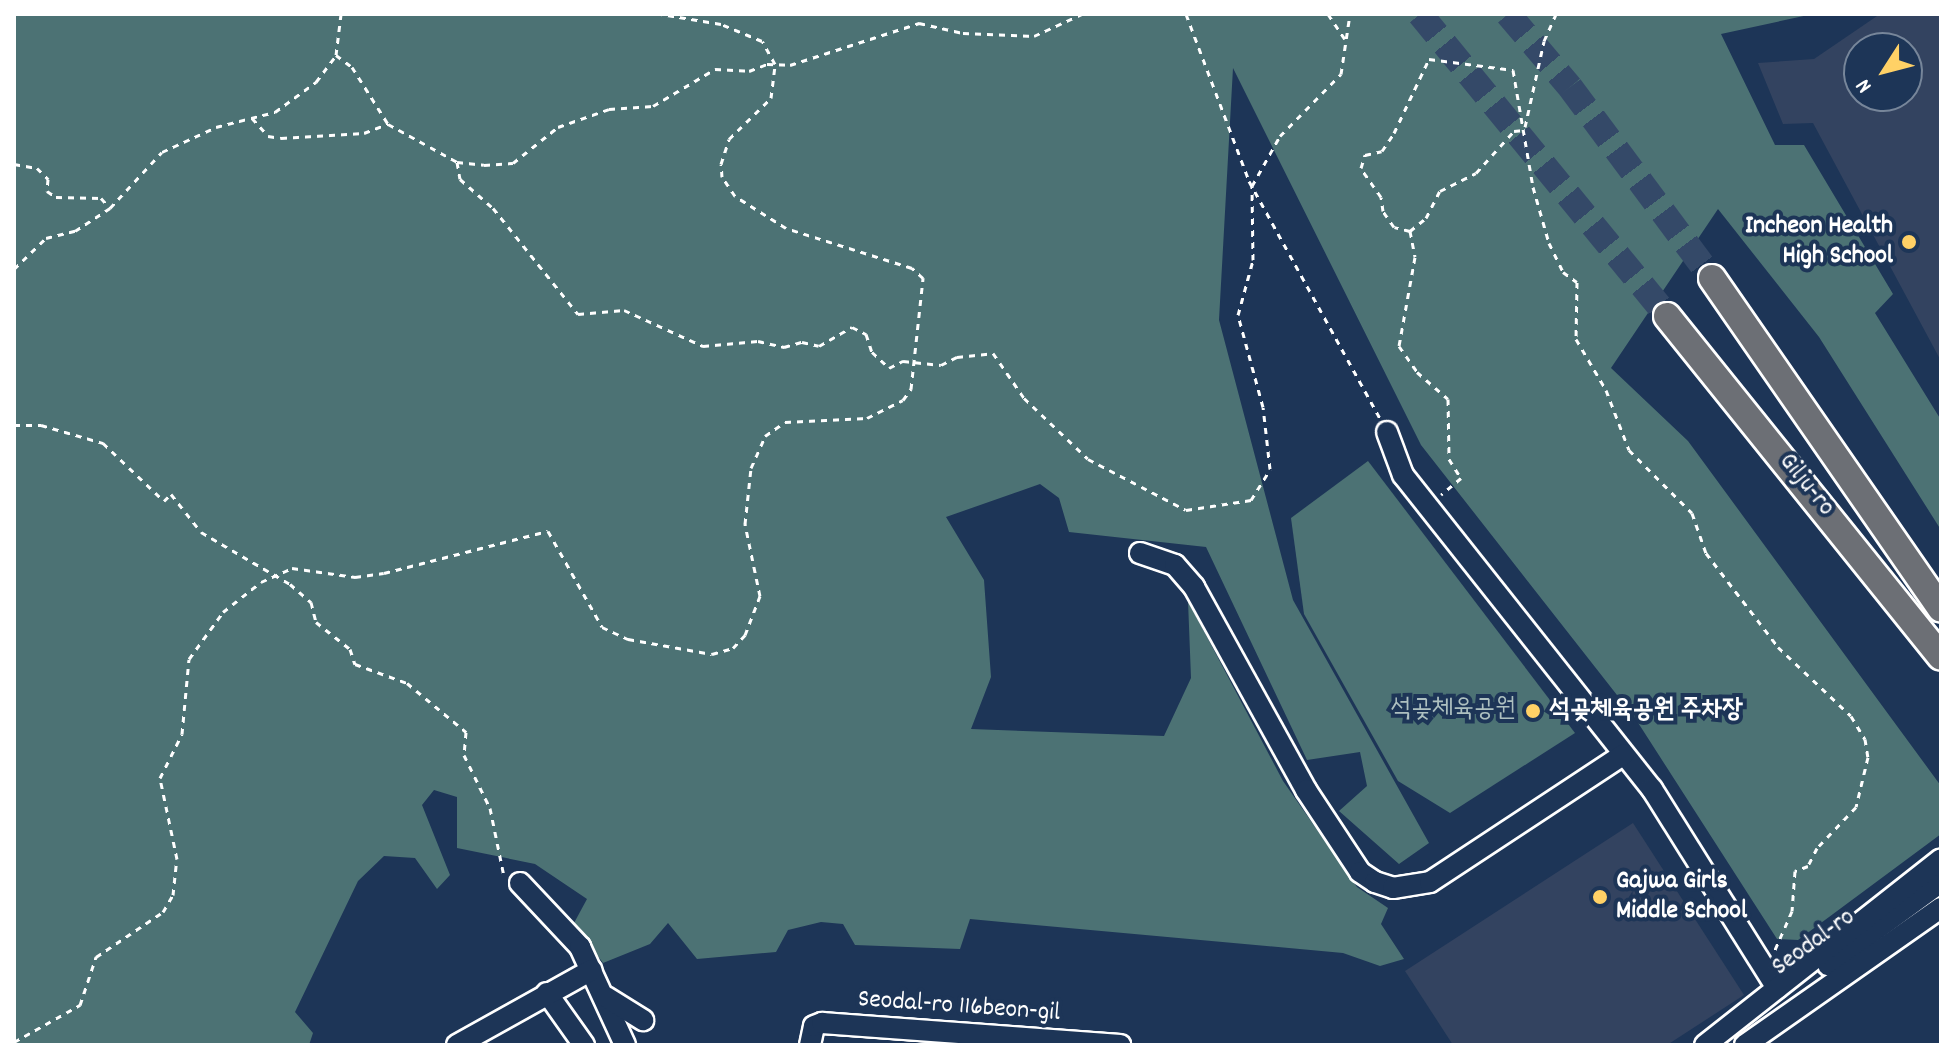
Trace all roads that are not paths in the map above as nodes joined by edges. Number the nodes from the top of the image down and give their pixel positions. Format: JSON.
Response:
{"nodes":[{"id":1,"x":1712,"y":278,"type":"tunnel mouth"},
{"id":2,"x":1667,"y":316,"type":"tunnel mouth"},
{"id":3,"x":1387,"y":432,"type":"road end"},
{"id":4,"x":1140,"y":553,"type":"dead end"},
{"id":5,"x":1941,"y":609,"type":"edge"},
{"id":6,"x":1941,"y":657,"type":"edge"},
{"id":7,"x":1624,"y":754,"type":"junction"},
{"id":8,"x":1941,"y":859,"type":"edge"},
{"id":9,"x":1941,"y":882,"type":"edge"},
{"id":10,"x":520,"y":883,"type":"road end"},
{"id":11,"x":1939,"y":915,"type":"edge"},
{"id":12,"x":592,"y":970,"type":"junction"},
{"id":13,"x":1773,"y":982,"type":"junction"},
{"id":14,"x":547,"y":993,"type":"junction"},
{"id":15,"x":605,"y":996,"type":"junction"},
{"id":16,"x":643,"y":1020,"type":"dead end"},
{"id":17,"x":457,"y":1045,"type":"edge"},
{"id":18,"x":584,"y":1045,"type":"edge"},
{"id":19,"x":625,"y":1045,"type":"edge"},
{"id":20,"x":810,"y":1045,"type":"edge"},
{"id":21,"x":1120,"y":1045,"type":"edge"},
{"id":22,"x":1705,"y":1045,"type":"edge"},
{"id":23,"x":1717,"y":1045,"type":"edge"},
{"id":24,"x":1745,"y":1045,"type":"edge"}],
"edges":[{"from":1,"to":5,"type":"main road","name":"Gilju-ro"},
{"from":2,"to":6,"type":"main road","name":"Gilju-ro"},
{"from":3,"to":7,"type":"street"},
{"from":4,"to":7,"type":"street"},
{"from":7,"to":13,"type":"street"},
{"from":8,"to":13,"type":"street"},
{"from":9,"to":23,"type":"street","name":"Seodal-ro"},
{"from":10,"to":12,"type":"street"},
{"from":11,"to":24,"type":"street"},
{"from":12,"to":14,"type":"street"},
{"from":12,"to":15,"type":"street"},
{"from":13,"to":22,"type":"street"},
{"from":14,"to":17,"type":"street"},
{"from":14,"to":18,"type":"street"},
{"from":15,"to":16,"type":"street"},
{"from":15,"to":19,"type":"street"},
{"from":20,"to":21,"type":"street","name":"Seodal-ro 116beon-gil"}]}
